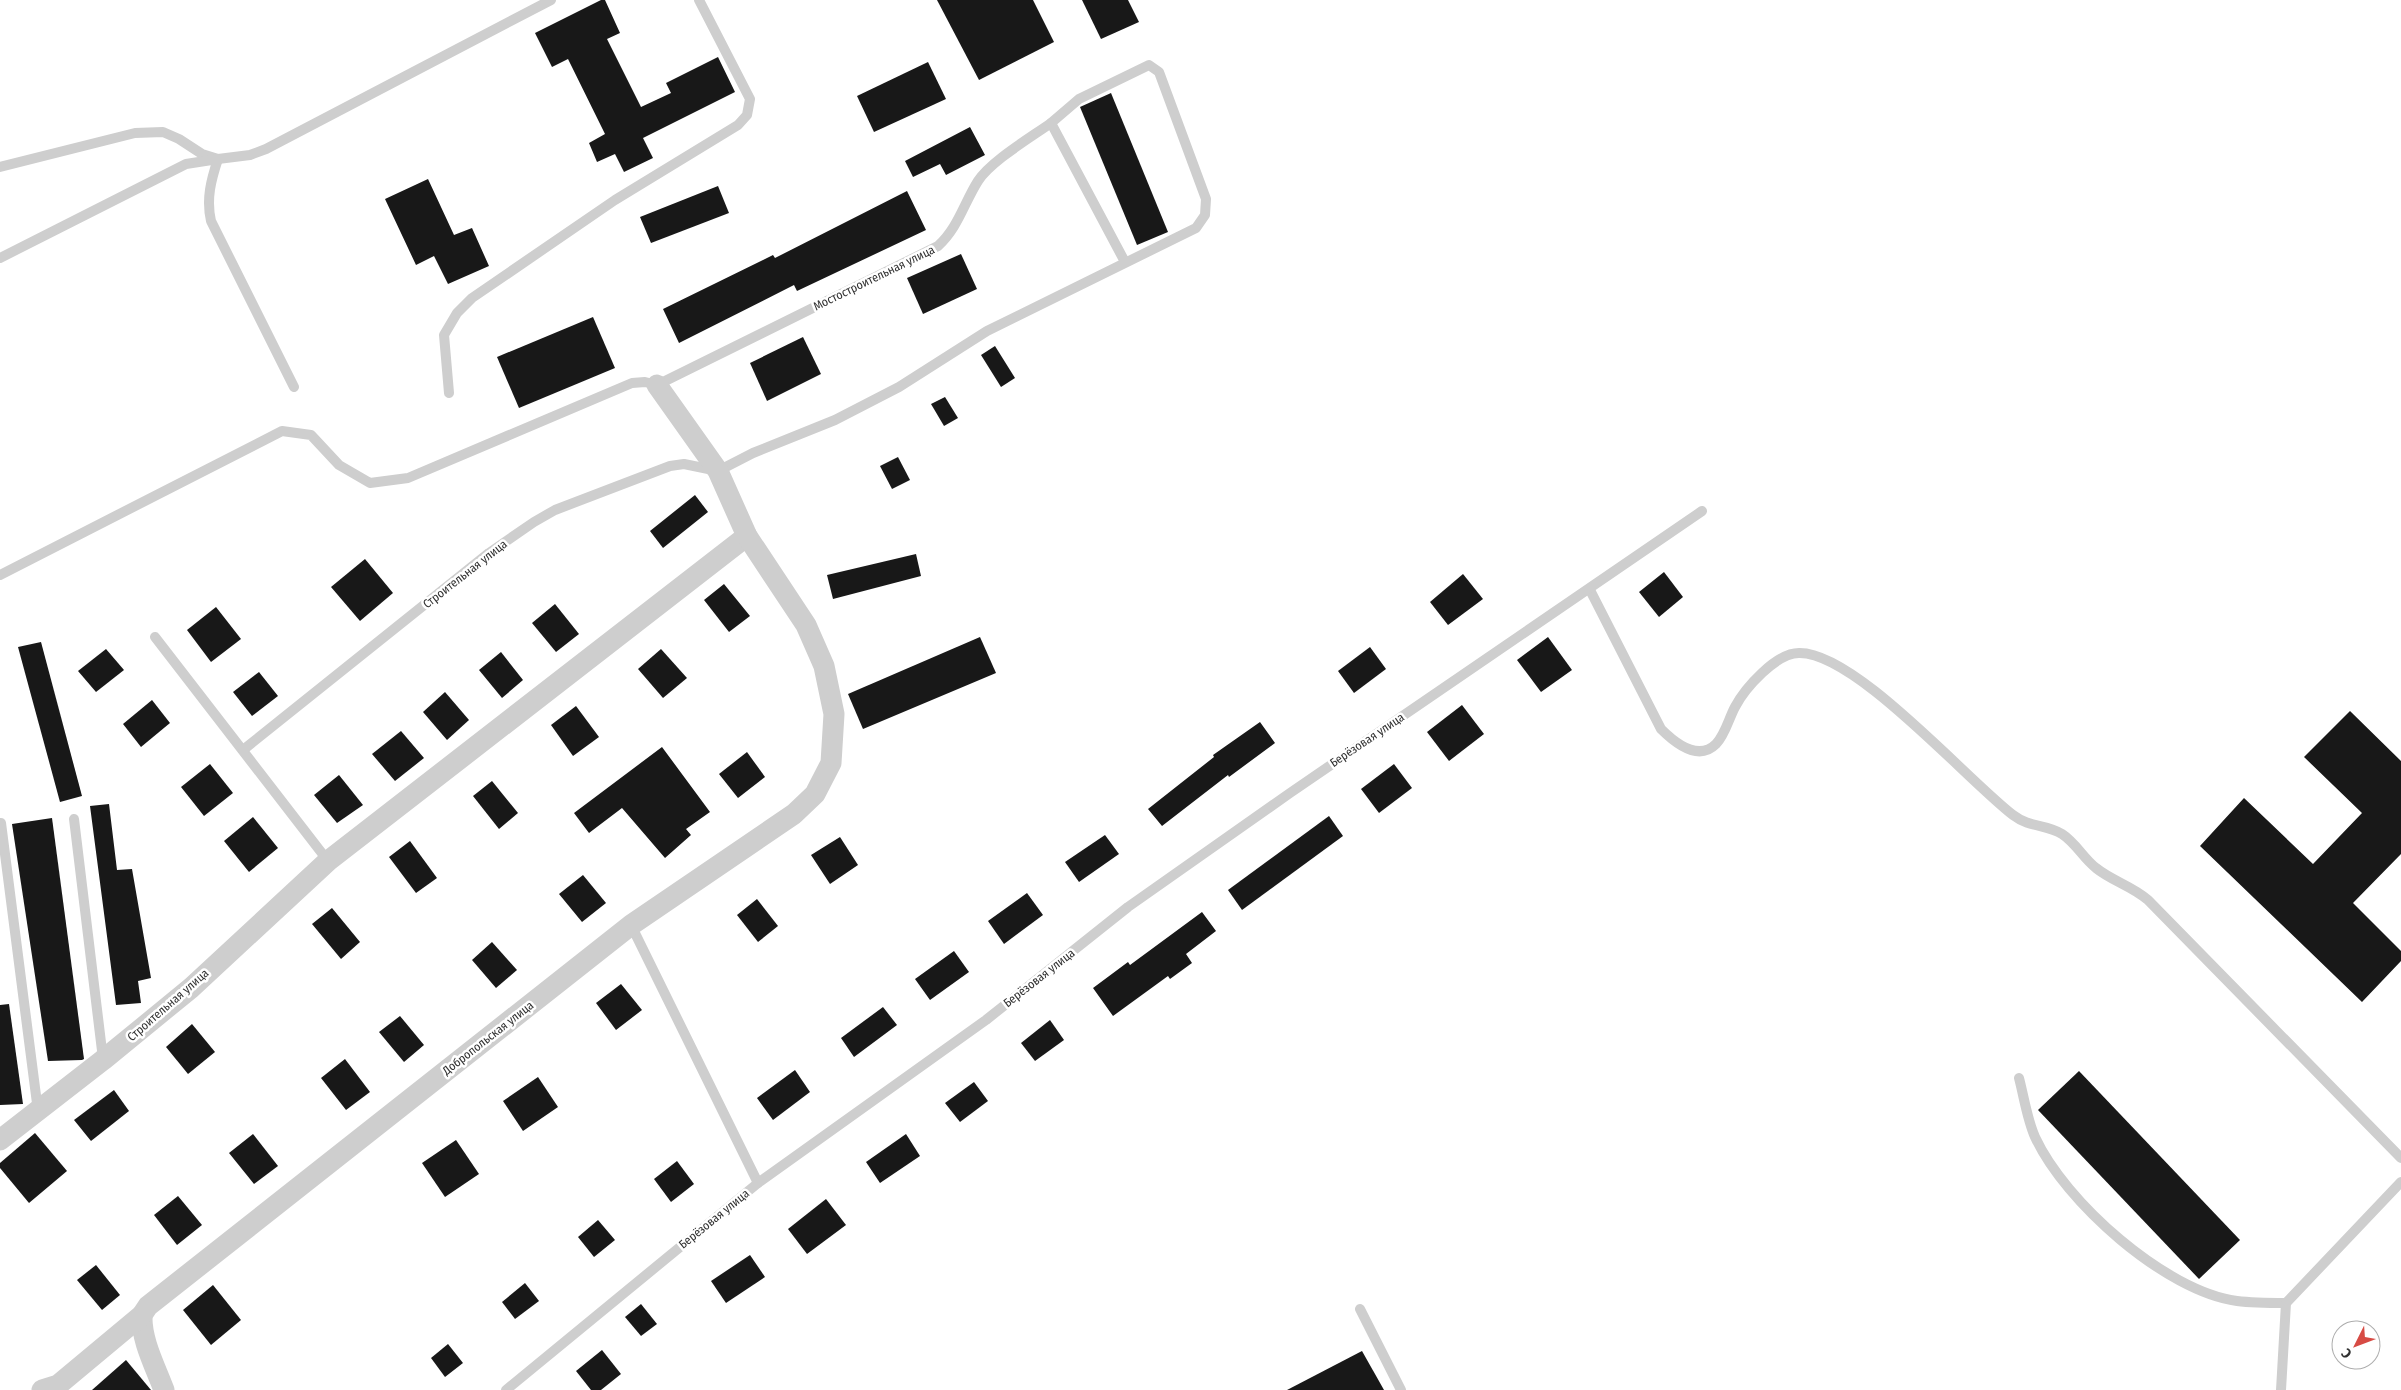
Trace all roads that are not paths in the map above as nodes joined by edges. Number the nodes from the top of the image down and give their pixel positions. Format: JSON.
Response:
{"nodes":[{"id":1,"x":551,"y":0,"type":"edge"},
{"id":2,"x":699,"y":0,"type":"edge"},
{"id":3,"x":1051,"y":123,"type":"junction"},
{"id":4,"x":218,"y":159,"type":"junction"},
{"id":5,"x":0,"y":167,"type":"edge"},
{"id":6,"x":0,"y":258,"type":"edge"},
{"id":7,"x":1125,"y":262,"type":"junction"},
{"id":8,"x":657,"y":385,"type":"junction"},
{"id":9,"x":294,"y":387,"type":"dead end"},
{"id":10,"x":448,"y":393,"type":"dead end"},
{"id":11,"x":718,"y":471,"type":"junction"},
{"id":12,"x":1702,"y":511,"type":"dead end"},
{"id":13,"x":747,"y":536,"type":"junction"},
{"id":14,"x":0,"y":575,"type":"edge"},
{"id":15,"x":1590,"y":590,"type":"junction"},
{"id":16,"x":155,"y":637,"type":"dead end"},
{"id":17,"x":244,"y":750,"type":"junction"},
{"id":18,"x":74,"y":819,"type":"dead end"},
{"id":19,"x":1,"y":823,"type":"edge"},
{"id":20,"x":328,"y":861,"type":"junction"},
{"id":21,"x":631,"y":925,"type":"junction"},
{"id":22,"x":103,"y":1060,"type":"junction"},
{"id":23,"x":2019,"y":1078,"type":"dead end"},
{"id":24,"x":38,"y":1112,"type":"junction"},
{"id":25,"x":0,"y":1140,"type":"edge"},
{"id":26,"x":2401,"y":1158,"type":"edge"},
{"id":27,"x":2401,"y":1182,"type":"edge"},
{"id":28,"x":758,"y":1183,"type":"junction"},
{"id":29,"x":2286,"y":1303,"type":"junction"},
{"id":30,"x":1360,"y":1309,"type":"dead end"},
{"id":31,"x":142,"y":1315,"type":"junction"},
{"id":32,"x":42,"y":1390,"type":"edge"},
{"id":33,"x":164,"y":1390,"type":"edge"},
{"id":34,"x":506,"y":1390,"type":"edge"},
{"id":35,"x":1401,"y":1390,"type":"edge"},
{"id":36,"x":2281,"y":1390,"type":"edge"}],
"edges":[{"from":1,"to":4,"type":"lane"},
{"from":2,"to":10,"type":"lane"},
{"from":3,"to":7,"type":"lane"},
{"from":3,"to":7,"type":"lane","name":"Мостостроительная улица"},
{"from":3,"to":8,"type":"lane","name":"Мостостроительная улица"},
{"from":4,"to":5,"type":"lane"},
{"from":4,"to":6,"type":"lane"},
{"from":4,"to":9,"type":"lane"},
{"from":7,"to":11,"type":"lane"},
{"from":8,"to":11,"type":"street"},
{"from":8,"to":14,"type":"lane"},
{"from":11,"to":13,"type":"street"},
{"from":11,"to":17,"type":"lane","name":"Строительная улица"},
{"from":12,"to":15,"type":"lane","name":"Берёзовая улица"},
{"from":13,"to":20,"type":"street","name":"Строительная улица"},
{"from":13,"to":21,"type":"street","name":"Добропольская улица"},
{"from":15,"to":26,"type":"lane"},
{"from":15,"to":28,"type":"lane","name":"Берёзовая улица"},
{"from":16,"to":17,"type":"lane"},
{"from":17,"to":20,"type":"lane"},
{"from":18,"to":22,"type":"lane"},
{"from":19,"to":24,"type":"lane"},
{"from":20,"to":22,"type":"street","name":"Строительная улица"},
{"from":21,"to":28,"type":"lane"},
{"from":21,"to":31,"type":"street","name":"Добропольская улица"},
{"from":22,"to":24,"type":"street","name":"Строительная улица"},
{"from":23,"to":29,"type":"lane"},
{"from":24,"to":25,"type":"street","name":"Строительная улица"},
{"from":27,"to":29,"type":"lane"},
{"from":28,"to":34,"type":"lane","name":"Берёзовая улица"},
{"from":29,"to":36,"type":"lane"},
{"from":30,"to":35,"type":"lane"},
{"from":31,"to":32,"type":"street","name":"Добропольская улица"},
{"from":31,"to":33,"type":"street"}]}
